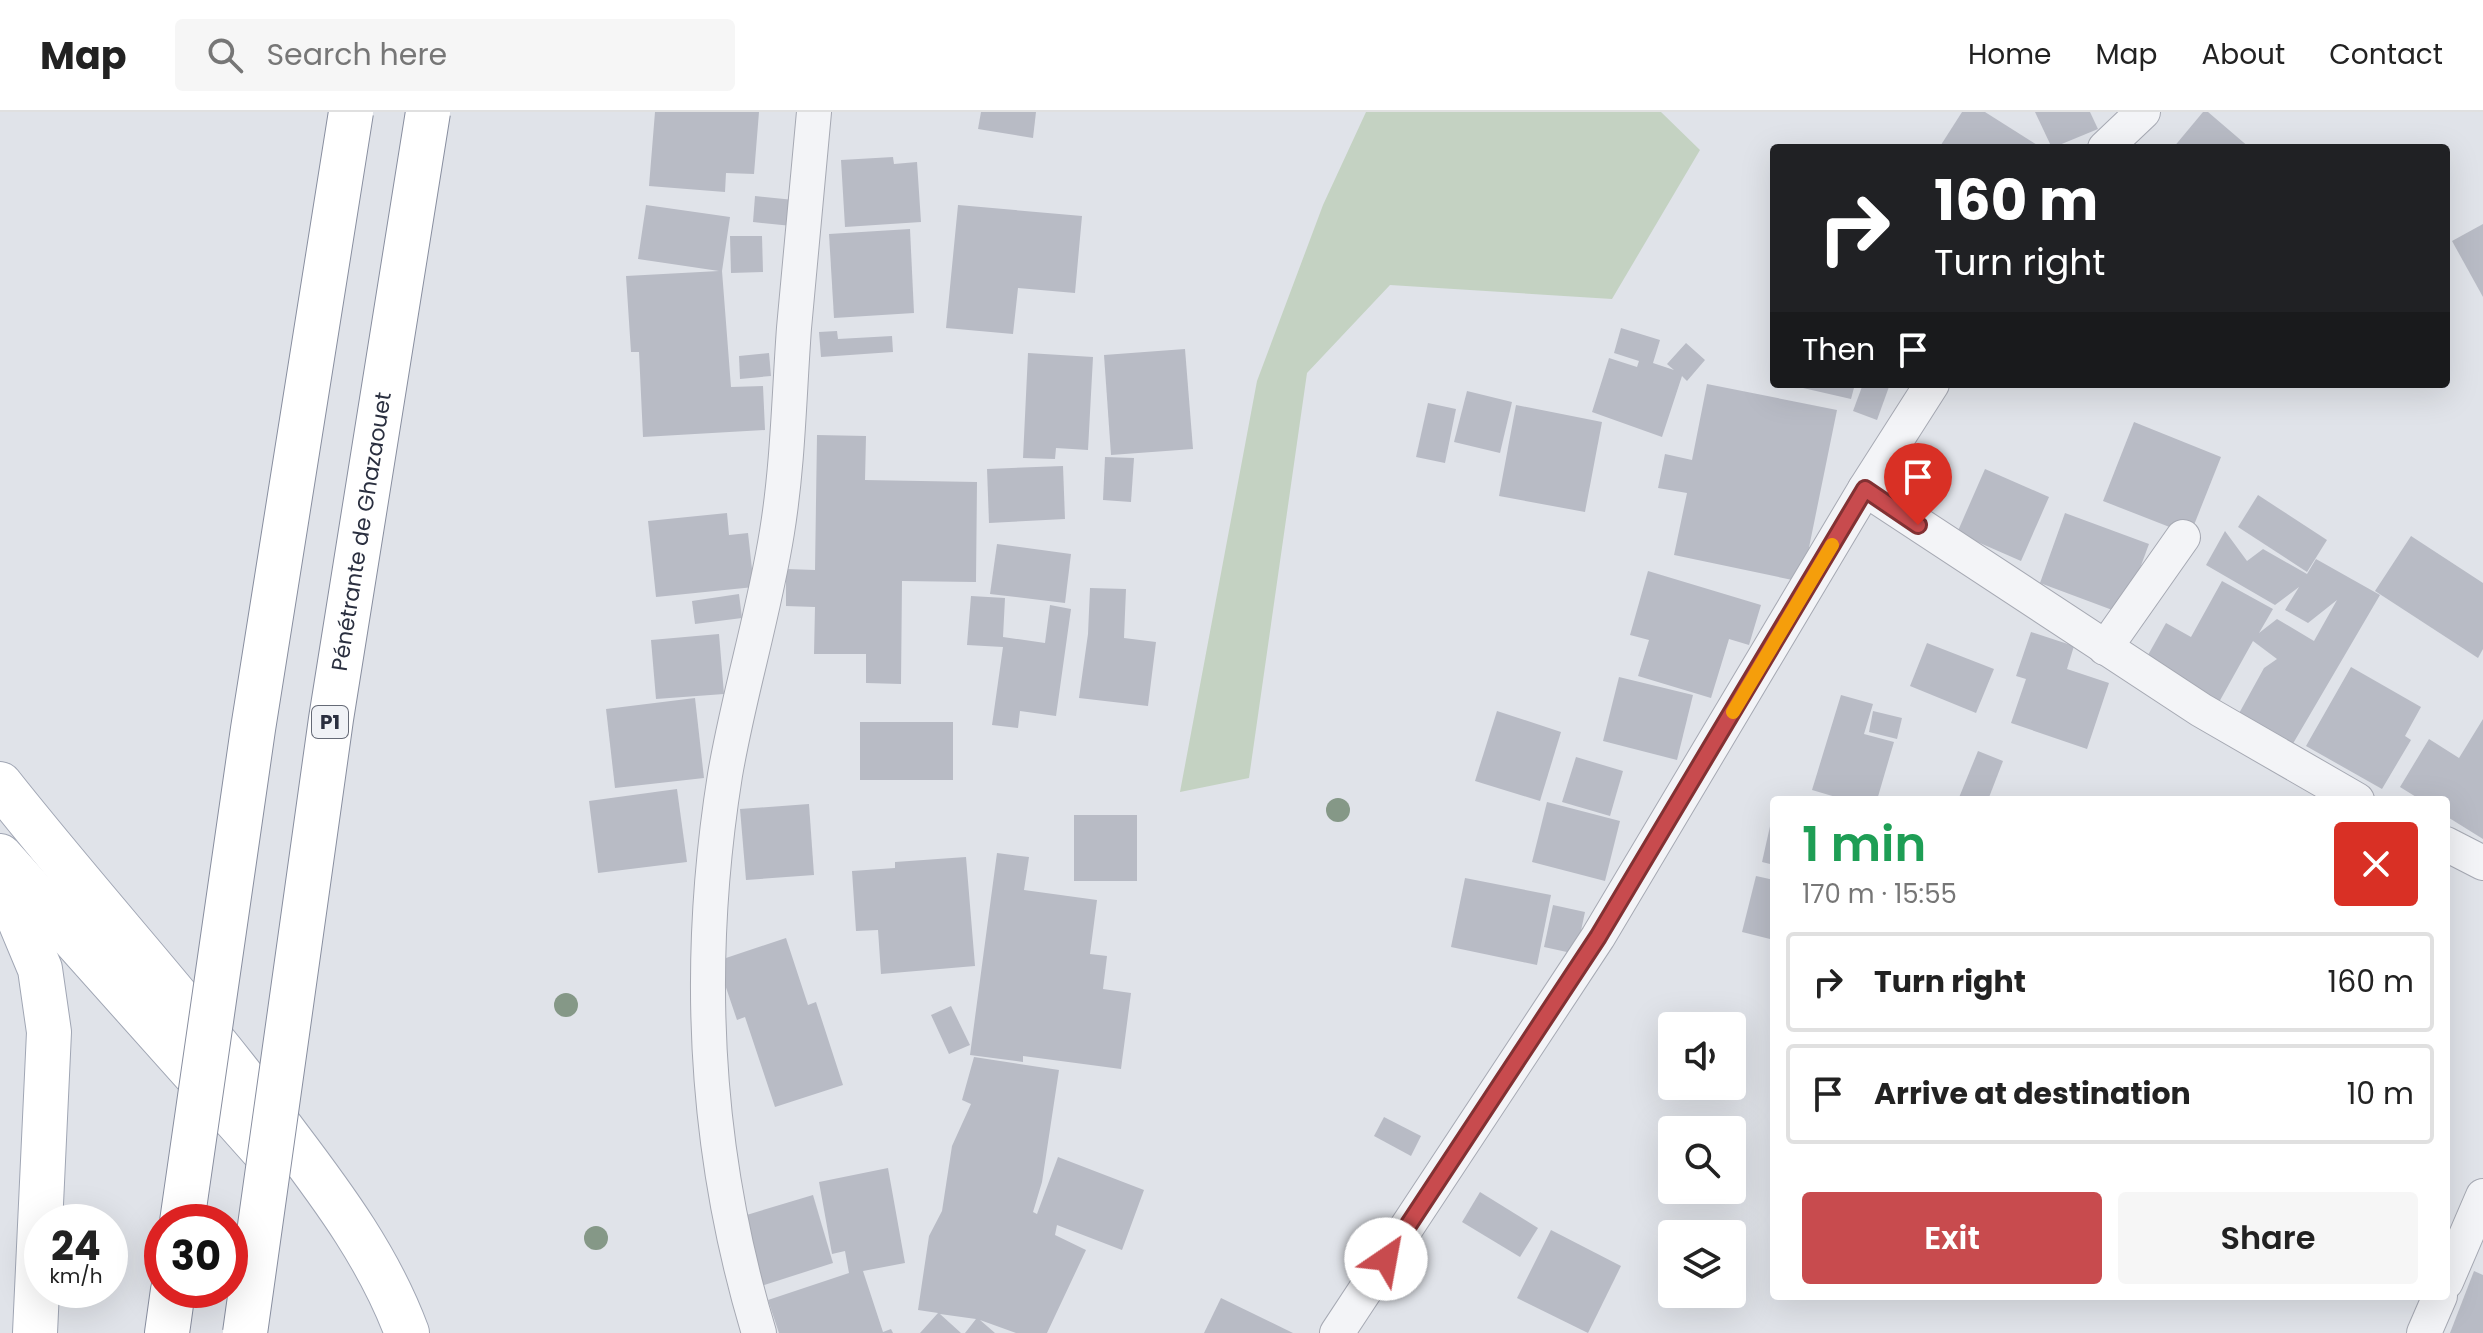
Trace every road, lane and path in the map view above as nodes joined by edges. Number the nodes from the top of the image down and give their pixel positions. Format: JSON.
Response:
{"nodes":[{"id":1,"x":351,"y":112,"type":"edge"},
{"id":2,"x":428,"y":112,"type":"edge"},
{"id":3,"x":814,"y":112,"type":"edge"},
{"id":4,"x":2143,"y":112,"type":"edge"},
{"id":5,"x":2109,"y":144,"type":"edge"},
{"id":6,"x":1929,"y":388,"type":"edge"},
{"id":7,"x":1865,"y":489,"type":"junction"},
{"id":8,"x":2183,"y":537,"type":"dead end"},
{"id":9,"x":2105,"y":648,"type":"junction"},
{"id":10,"x":0,"y":784,"type":"edge"},
{"id":11,"x":2350,"y":796,"type":"edge"},
{"id":12,"x":2450,"y":846,"type":"edge"},
{"id":13,"x":0,"y":856,"type":"edge"},
{"id":14,"x":2483,"y":863,"type":"edge"},
{"id":15,"x":0,"y":873,"type":"edge"},
{"id":16,"x":2483,"y":1196,"type":"edge"},
{"id":17,"x":185,"y":1204,"type":"edge"},
{"id":18,"x":2450,"y":1273,"type":"edge"},
{"id":19,"x":2438,"y":1300,"type":"edge"},
{"id":20,"x":170,"y":1308,"type":"edge"},
{"id":21,"x":407,"y":1332,"type":"edge"},
{"id":22,"x":35,"y":1333,"type":"edge"},
{"id":23,"x":167,"y":1333,"type":"edge"},
{"id":24,"x":245,"y":1333,"type":"edge"},
{"id":25,"x":759,"y":1333,"type":"edge"},
{"id":26,"x":1337,"y":1333,"type":"edge"},
{"id":27,"x":2424,"y":1333,"type":"edge"}],
"edges":[{"from":1,"to":17,"type":"main road","bridge":true},
{"from":2,"to":24,"type":"main road","name":"Pénétrante de Ghazaouet","number":"P1","bridge":true},
{"from":3,"to":25,"type":"street"},
{"from":4,"to":5,"type":"street"},
{"from":6,"to":7,"type":"street"},
{"from":7,"to":9,"type":"street"},
{"from":7,"to":26,"type":"street"},
{"from":8,"to":9,"type":"street"},
{"from":9,"to":11,"type":"street"},
{"from":10,"to":21,"type":"main road"},
{"from":12,"to":14,"type":"street"},
{"from":13,"to":21,"type":"main road"},
{"from":15,"to":22,"type":"main road"},
{"from":16,"to":18,"type":"street"},
{"from":19,"to":27,"type":"street"},
{"from":20,"to":23,"type":"main road"}]}
